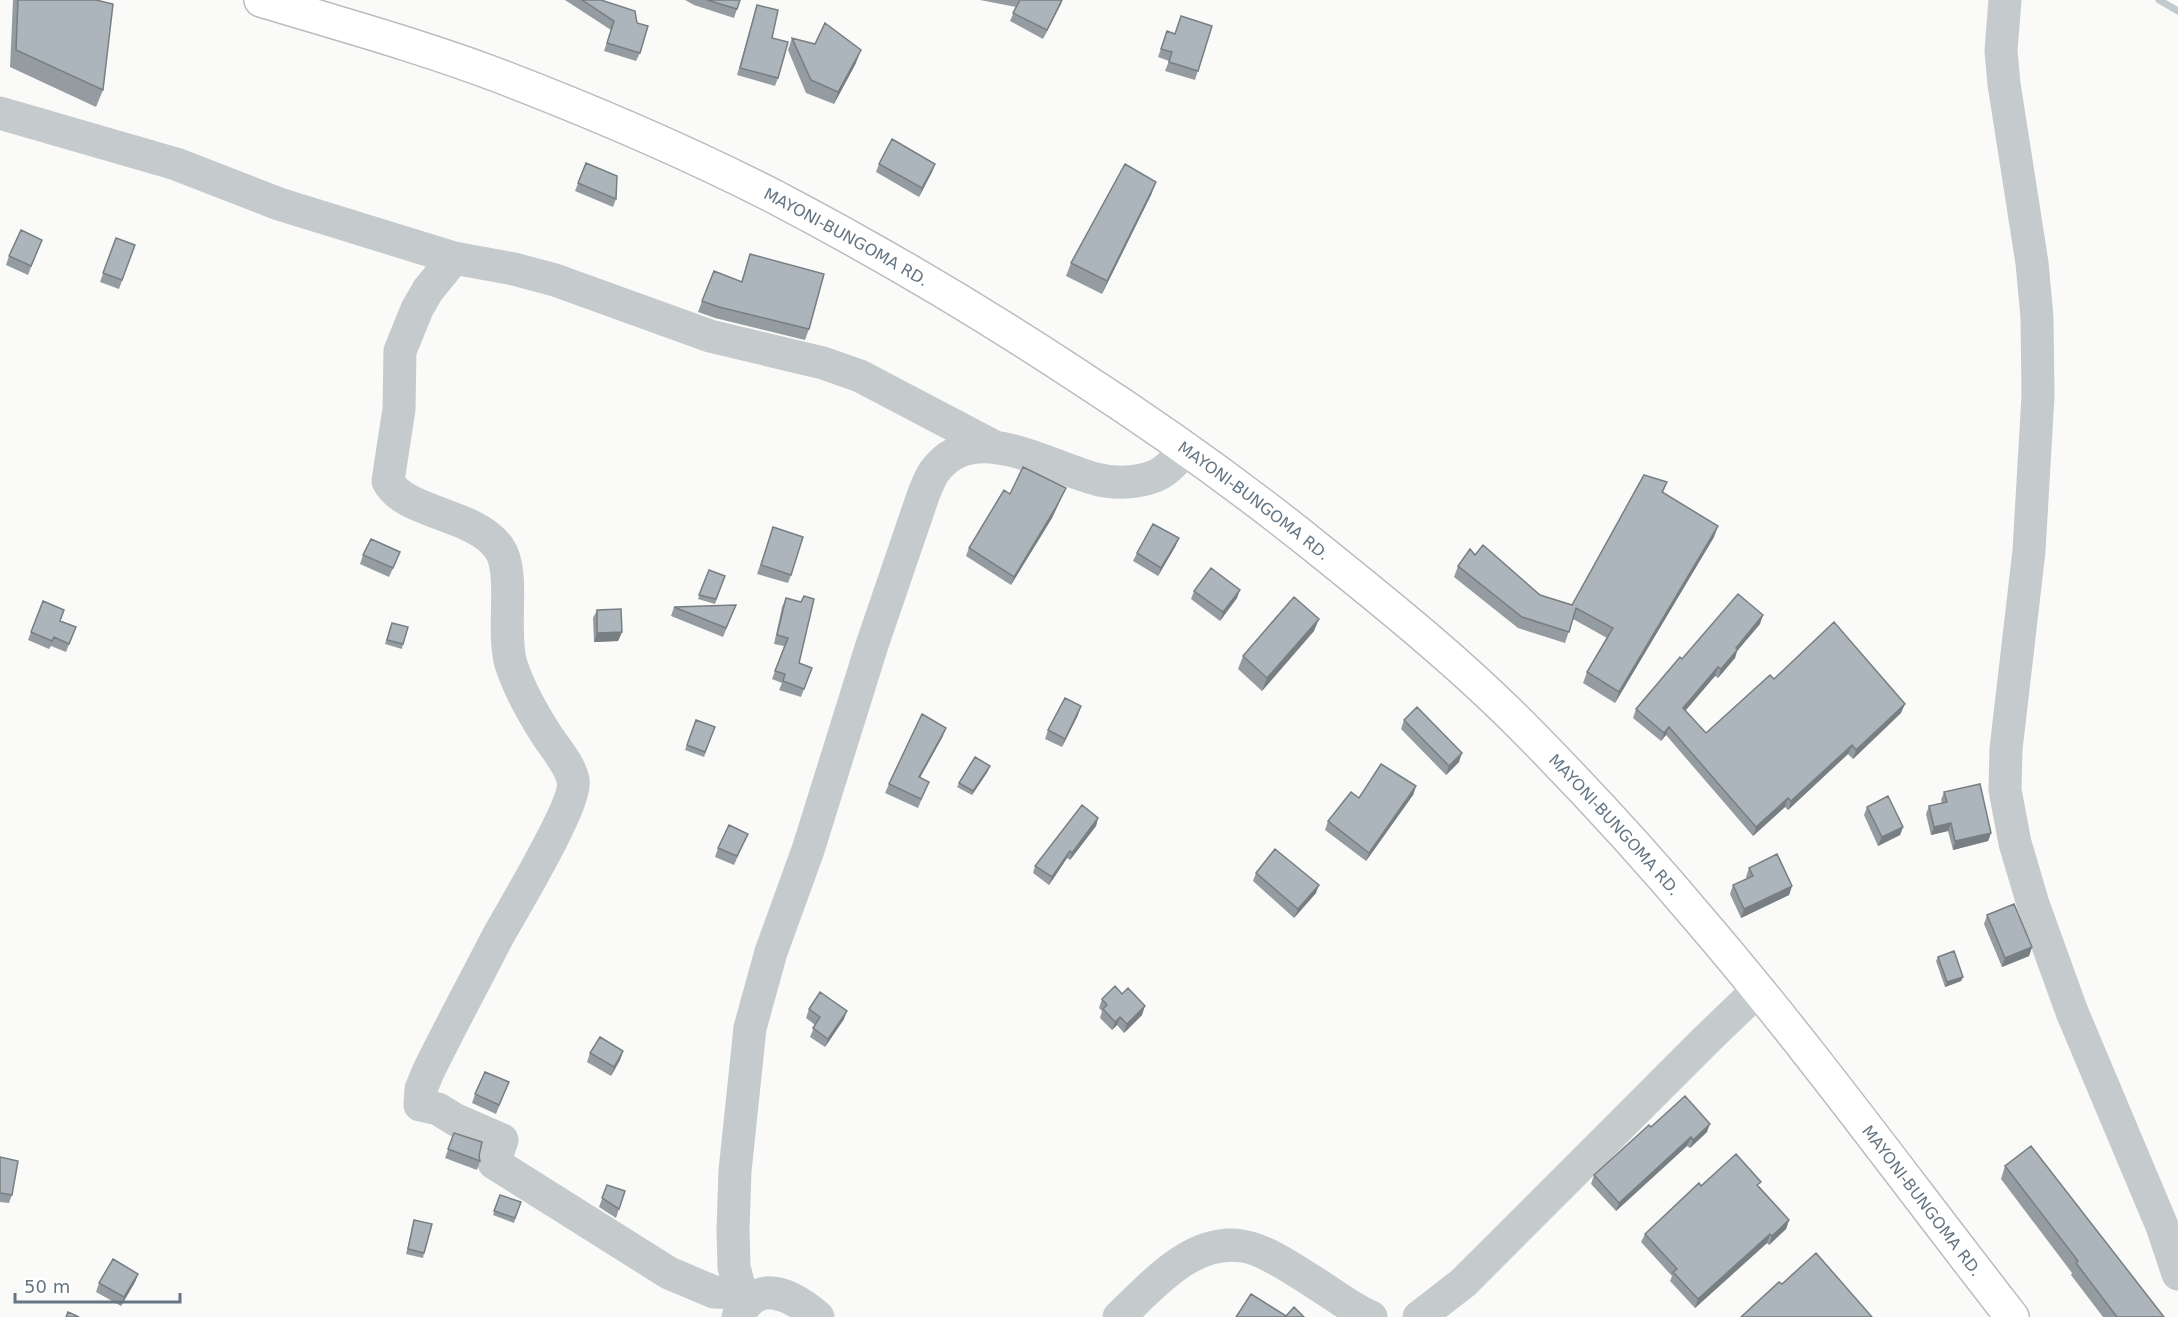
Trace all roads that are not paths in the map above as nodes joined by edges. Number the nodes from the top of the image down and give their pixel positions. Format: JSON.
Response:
{"nodes":[{"id":1,"x":261,"y":0,"type":"edge"},
{"id":2,"x":2005,"y":0,"type":"edge"},
{"id":3,"x":0,"y":113,"type":"edge"},
{"id":4,"x":454,"y":258,"type":"junction"},
{"id":5,"x":997,"y":448,"type":"junction"},
{"id":6,"x":1187,"y":449,"type":"junction"},
{"id":7,"x":1758,"y":990,"type":"junction"},
{"id":8,"x":2178,"y":1274,"type":"edge"},
{"id":9,"x":741,"y":1305,"type":"edge"},
{"id":10,"x":818,"y":1317,"type":"edge"},
{"id":11,"x":1119,"y":1317,"type":"edge"},
{"id":12,"x":1371,"y":1317,"type":"edge"},
{"id":13,"x":1419,"y":1317,"type":"edge"},
{"id":14,"x":2012,"y":1317,"type":"edge"}],
"edges":[{"from":1,"to":6,"type":"main road","name":"MAYONI-BUNGOMA RD."},
{"from":2,"to":8,"type":"street"},
{"from":3,"to":4,"type":"street"},
{"from":4,"to":5,"type":"street"},
{"from":4,"to":9,"type":"street"},
{"from":5,"to":6,"type":"street"},
{"from":5,"to":9,"type":"street"},
{"from":6,"to":7,"type":"main road","name":"MAYONI-BUNGOMA RD."},
{"from":7,"to":13,"type":"street"},
{"from":7,"to":14,"type":"main road","name":"MAYONI-BUNGOMA RD."},
{"from":9,"to":10,"type":"street"},
{"from":11,"to":12,"type":"street"}]}
